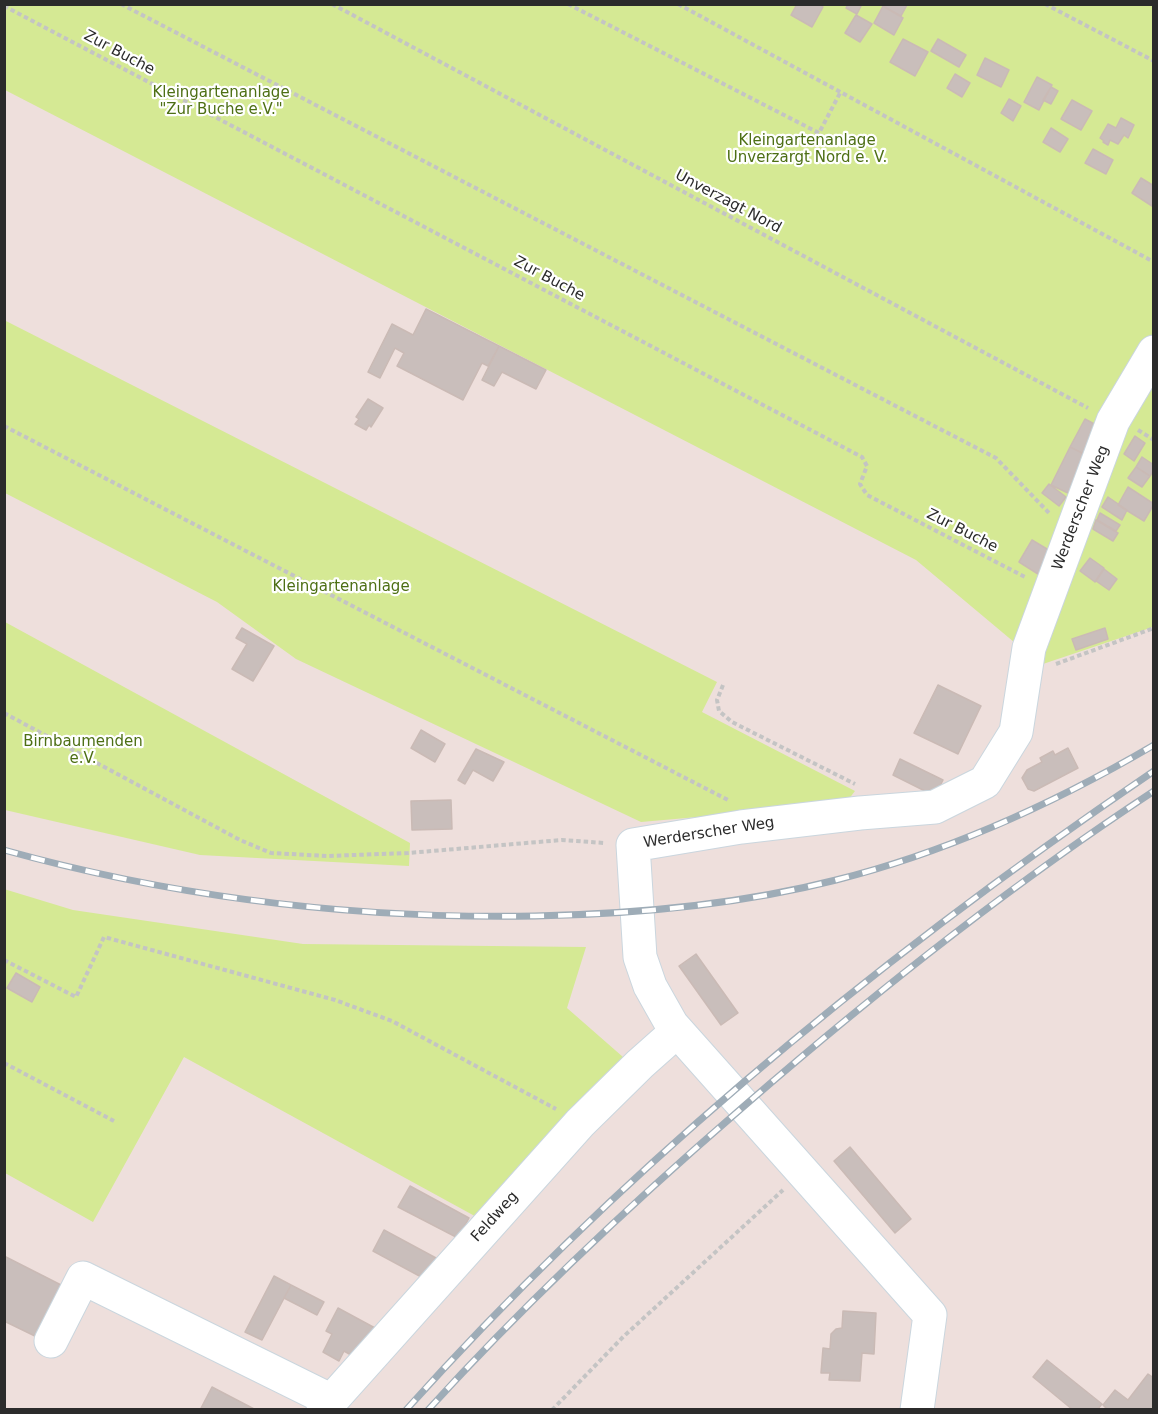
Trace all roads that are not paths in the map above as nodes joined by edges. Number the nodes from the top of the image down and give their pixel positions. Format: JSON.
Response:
{"nodes":[{"id":1,"x":1154,"y":352,"type":"edge"},
{"id":2,"x":676,"y":1032,"type":"junction"},
{"id":3,"x":51,"y":1341,"type":"dead end"},
{"id":4,"x":327,"y":1405,"type":"edge"},
{"id":5,"x":917,"y":1410,"type":"edge"}],
"edges":[{"from":1,"to":2,"type":"street","name":"Werderscher Weg"},
{"from":2,"to":4,"type":"street","name":"Feldweg"},
{"from":2,"to":5,"type":"street","name":"Werderscher Weg"},
{"from":3,"to":4,"type":"street"}]}
